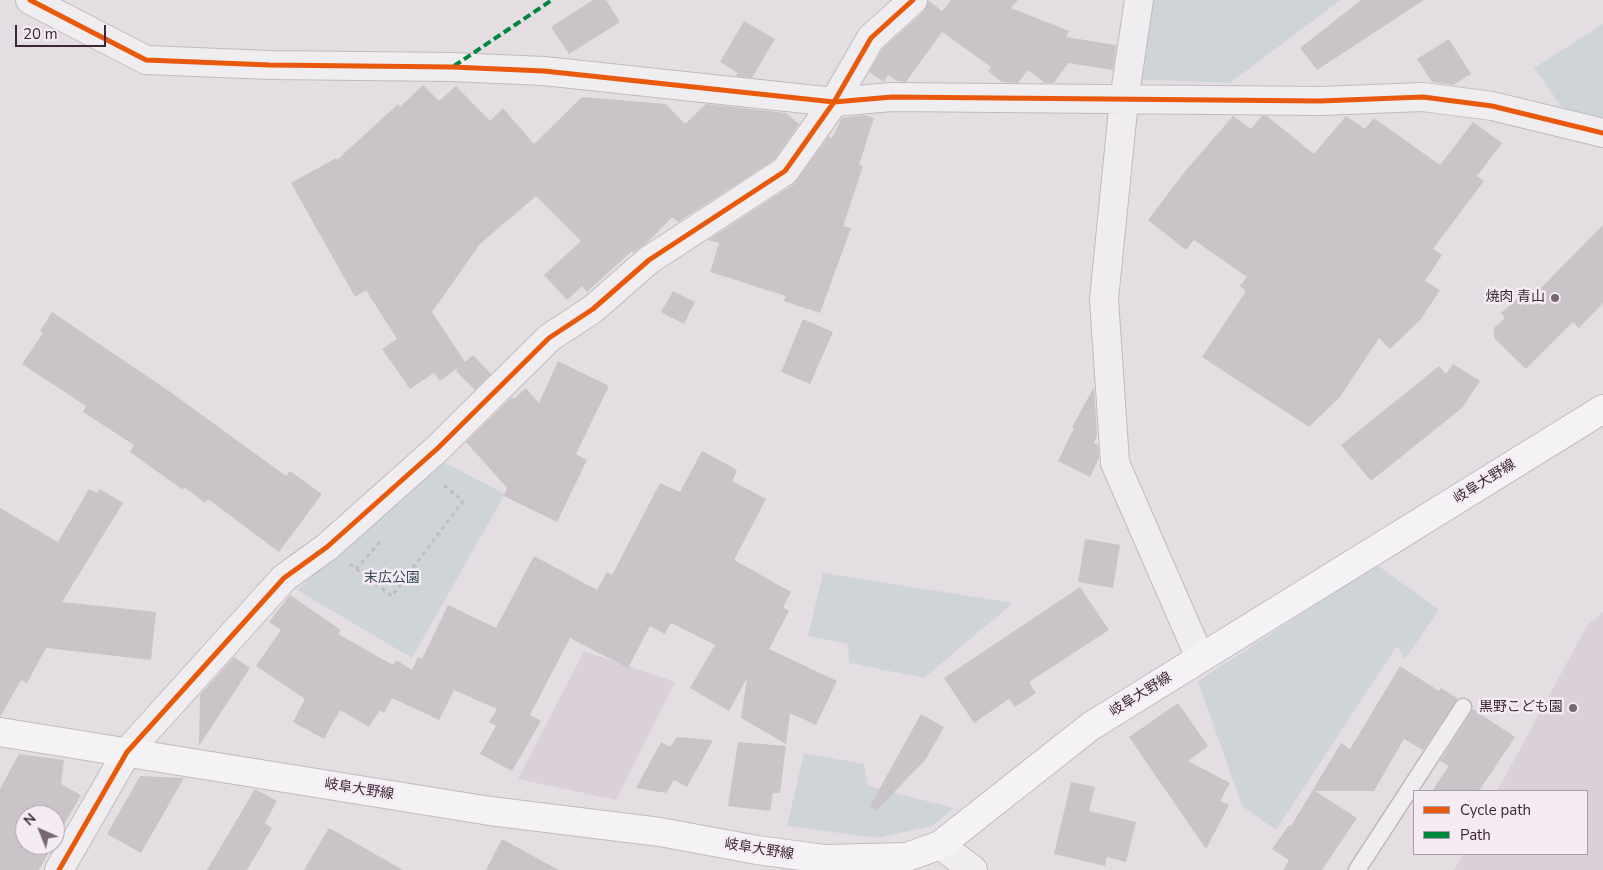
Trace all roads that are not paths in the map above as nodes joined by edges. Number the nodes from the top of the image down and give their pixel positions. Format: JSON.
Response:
{"nodes":[{"id":1,"x":30,"y":0,"type":"edge"},
{"id":2,"x":913,"y":0,"type":"edge"},
{"id":3,"x":1139,"y":0,"type":"edge"},
{"id":4,"x":1124,"y":100,"type":"junction"},
{"id":5,"x":834,"y":102,"type":"junction"},
{"id":6,"x":1603,"y":133,"type":"edge"},
{"id":7,"x":1603,"y":409,"type":"edge"},
{"id":8,"x":1200,"y":658,"type":"junction"},
{"id":9,"x":1463,"y":707,"type":"dead end"},
{"id":10,"x":0,"y":732,"type":"edge"},
{"id":11,"x":127,"y":752,"type":"junction"},
{"id":12,"x":940,"y":845,"type":"junction"},
{"id":13,"x":820,"y":864,"type":"edge"},
{"id":14,"x":59,"y":870,"type":"edge"},
{"id":15,"x":970,"y":870,"type":"edge"},
{"id":16,"x":1357,"y":870,"type":"edge"}],
"edges":[{"from":1,"to":5,"type":"street"},
{"from":2,"to":5,"type":"street"},
{"from":3,"to":4,"type":"street"},
{"from":4,"to":5,"type":"street"},
{"from":4,"to":6,"type":"street"},
{"from":4,"to":8,"type":"street"},
{"from":5,"to":11,"type":"street"},
{"from":7,"to":8,"type":"main road","name":"岐阜大野線"},
{"from":8,"to":12,"type":"main road","name":"岐阜大野線"},
{"from":9,"to":16,"type":"lane"},
{"from":10,"to":11,"type":"main road","name":"岐阜大野線"},
{"from":11,"to":13,"type":"main road","name":"岐阜大野線"},
{"from":11,"to":14,"type":"street"},
{"from":12,"to":13,"type":"main road","name":"岐阜大野線"},
{"from":12,"to":15,"type":"street"}]}
